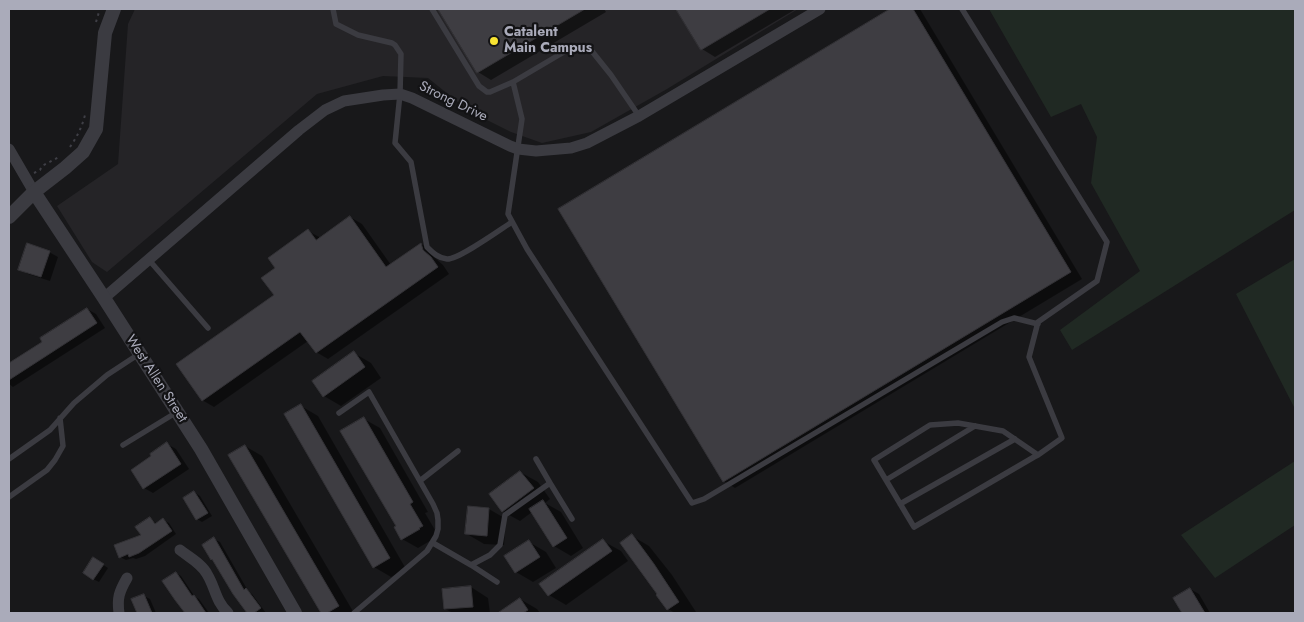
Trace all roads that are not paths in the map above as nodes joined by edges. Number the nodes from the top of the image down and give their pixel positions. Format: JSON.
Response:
{"nodes":[{"id":1,"x":114,"y":9,"type":"edge"},
{"id":2,"x":333,"y":9,"type":"edge"},
{"id":3,"x":432,"y":9,"type":"edge"},
{"id":4,"x":820,"y":9,"type":"edge"},
{"id":5,"x":962,"y":9,"type":"edge"},
{"id":6,"x":513,"y":82,"type":"junction"},
{"id":7,"x":400,"y":94,"type":"junction"},
{"id":8,"x":639,"y":116,"type":"junction"},
{"id":9,"x":9,"y":149,"type":"edge"},
{"id":10,"x":518,"y":149,"type":"junction"},
{"id":11,"x":34,"y":192,"type":"junction"},
{"id":12,"x":9,"y":217,"type":"edge"},
{"id":13,"x":512,"y":222,"type":"junction"},
{"id":14,"x":149,"y":260,"type":"junction"},
{"id":15,"x":104,"y":298,"type":"junction"},
{"id":16,"x":1038,"y":324,"type":"junction"},
{"id":17,"x":208,"y":328,"type":"dead end"},
{"id":18,"x":140,"y":354,"type":"junction"},
{"id":19,"x":177,"y":412,"type":"junction"},
{"id":20,"x":339,"y":413,"type":"dead end"},
{"id":21,"x":60,"y":418,"type":"junction"},
{"id":22,"x":975,"y":426,"type":"junction"},
{"id":23,"x":1015,"y":439,"type":"junction"},
{"id":24,"x":124,"y":445,"type":"dead end"},
{"id":25,"x":458,"y":451,"type":"dead end"},
{"id":26,"x":1038,"y":455,"type":"junction"},
{"id":27,"x":9,"y":459,"type":"edge"},
{"id":28,"x":536,"y":459,"type":"dead end"},
{"id":29,"x":421,"y":480,"type":"junction"},
{"id":30,"x":886,"y":480,"type":"junction"},
{"id":31,"x":550,"y":484,"type":"junction"},
{"id":32,"x":9,"y":497,"type":"edge"},
{"id":33,"x":900,"y":504,"type":"junction"},
{"id":34,"x":572,"y":519,"type":"dead end"},
{"id":35,"x":433,"y":543,"type":"junction"},
{"id":36,"x":180,"y":550,"type":"dead end"},
{"id":37,"x":471,"y":565,"type":"junction"},
{"id":38,"x":126,"y":578,"type":"dead end"},
{"id":39,"x":497,"y":582,"type":"dead end"},
{"id":40,"x":119,"y":613,"type":"edge"},
{"id":41,"x":228,"y":613,"type":"edge"},
{"id":42,"x":295,"y":613,"type":"edge"},
{"id":43,"x":354,"y":613,"type":"edge"}],
"edges":[{"from":1,"to":11,"type":"street"},
{"from":2,"to":7,"type":"lane"},
{"from":3,"to":6,"type":"lane"},
{"from":4,"to":8,"type":"street","name":"Strong Drive"},
{"from":5,"to":16,"type":"lane"},
{"from":6,"to":8,"type":"lane"},
{"from":6,"to":10,"type":"lane"},
{"from":7,"to":10,"type":"street","name":"Strong Drive"},
{"from":7,"to":13,"type":"lane"},
{"from":7,"to":14,"type":"street","name":"Strong Drive"},
{"from":8,"to":10,"type":"street","name":"Strong Drive"},
{"from":9,"to":11,"type":"street","name":"West Allen Street"},
{"from":10,"to":13,"type":"lane"},
{"from":11,"to":12,"type":"street"},
{"from":11,"to":15,"type":"street","name":"West Allen Street"},
{"from":13,"to":16,"type":"lane"},
{"from":14,"to":15,"type":"street","name":"Strong Drive"},
{"from":14,"to":17,"type":"lane"},
{"from":15,"to":18,"type":"street","name":"West Allen Street"},
{"from":16,"to":26,"type":"lane"},
{"from":18,"to":19,"type":"street","name":"West Allen Street"},
{"from":18,"to":21,"type":"lane"},
{"from":19,"to":24,"type":"lane"},
{"from":19,"to":42,"type":"street","name":"West Allen Street"},
{"from":20,"to":29,"type":"lane"},
{"from":21,"to":27,"type":"lane"},
{"from":21,"to":32,"type":"lane"},
{"from":22,"to":23,"type":"lane"},
{"from":22,"to":30,"type":"lane"},
{"from":22,"to":30,"type":"lane"},
{"from":23,"to":26,"type":"lane"},
{"from":23,"to":33,"type":"lane"},
{"from":25,"to":29,"type":"lane"},
{"from":26,"to":33,"type":"lane"},
{"from":28,"to":31,"type":"lane"},
{"from":29,"to":35,"type":"lane"},
{"from":30,"to":33,"type":"lane"},
{"from":31,"to":34,"type":"lane"},
{"from":31,"to":37,"type":"lane"},
{"from":35,"to":37,"type":"lane"},
{"from":35,"to":43,"type":"lane"},
{"from":36,"to":41,"type":"street"},
{"from":37,"to":39,"type":"lane"},
{"from":38,"to":40,"type":"street"}]}
